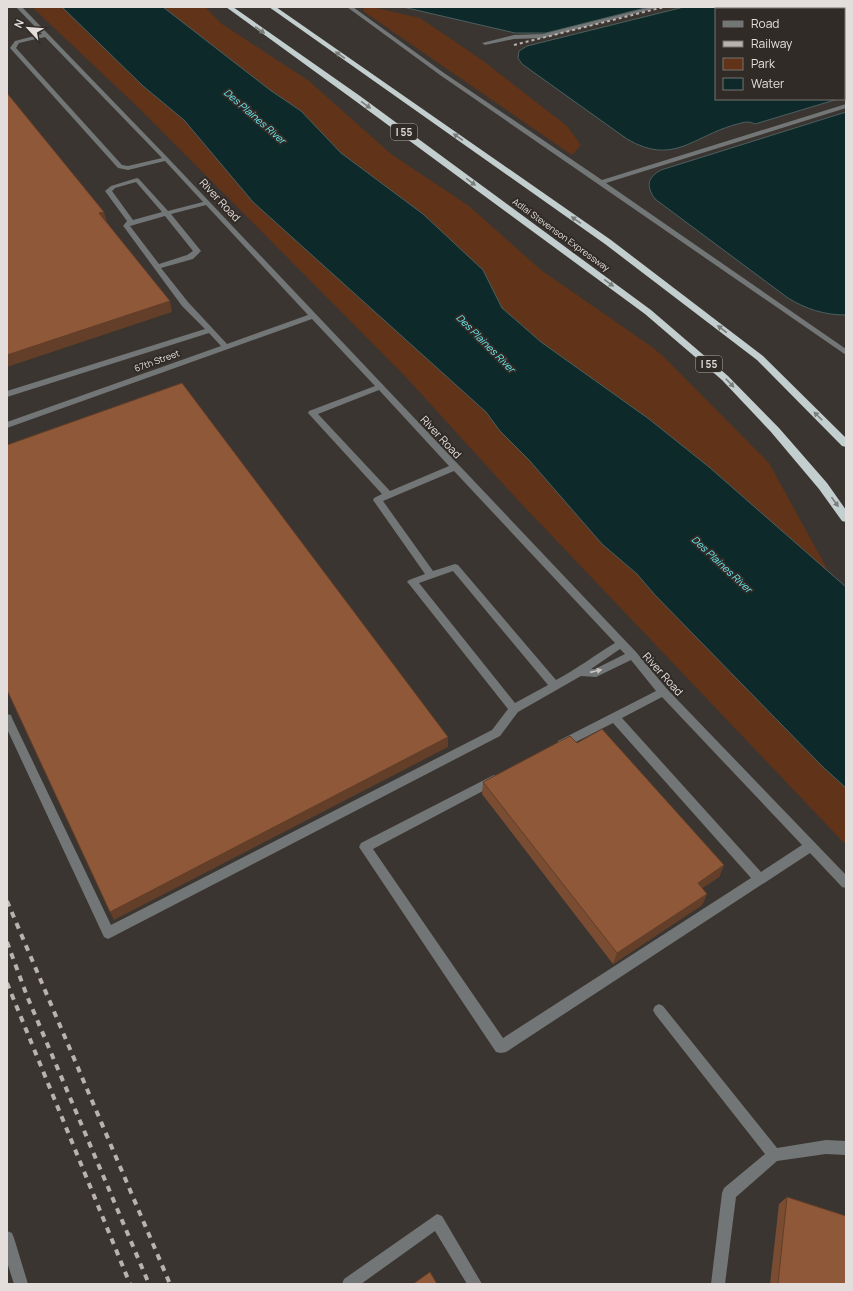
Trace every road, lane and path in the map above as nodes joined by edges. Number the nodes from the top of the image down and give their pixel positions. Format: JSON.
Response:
{"nodes":[{"id":1,"x":18,"y":7,"type":"edge"},
{"id":2,"x":229,"y":7,"type":"edge"},
{"id":3,"x":272,"y":7,"type":"edge"},
{"id":4,"x":350,"y":7,"type":"edge"},
{"id":5,"x":657,"y":7,"type":"edge"},
{"id":6,"x":47,"y":35,"type":"junction"},
{"id":7,"x":485,"y":43,"type":"dead end"},
{"id":8,"x":846,"y":106,"type":"edge"},
{"id":9,"x":166,"y":159,"type":"junction"},
{"id":10,"x":601,"y":182,"type":"junction"},
{"id":11,"x":207,"y":203,"type":"junction"},
{"id":12,"x":167,"y":214,"type":"junction"},
{"id":13,"x":132,"y":223,"type":"junction"},
{"id":14,"x":158,"y":268,"type":"junction"},
{"id":15,"x":313,"y":316,"type":"junction"},
{"id":16,"x":210,"y":330,"type":"junction"},
{"id":17,"x":226,"y":347,"type":"junction"},
{"id":18,"x":846,"y":353,"type":"edge"},
{"id":19,"x":380,"y":387,"type":"junction"},
{"id":20,"x":7,"y":394,"type":"edge"},
{"id":21,"x":7,"y":426,"type":"edge"},
{"id":22,"x":846,"y":444,"type":"edge"},
{"id":23,"x":455,"y":467,"type":"junction"},
{"id":24,"x":388,"y":495,"type":"junction"},
{"id":25,"x":846,"y":518,"type":"edge"},
{"id":26,"x":432,"y":575,"type":"junction"},
{"id":27,"x":622,"y":644,"type":"junction"},
{"id":28,"x":632,"y":655,"type":"junction"},
{"id":29,"x":580,"y":672,"type":"junction"},
{"id":30,"x":555,"y":686,"type":"junction"},
{"id":31,"x":663,"y":692,"type":"junction"},
{"id":32,"x":514,"y":709,"type":"junction"},
{"id":33,"x":7,"y":718,"type":"edge"},
{"id":34,"x":614,"y":718,"type":"junction"},
{"id":35,"x":551,"y":750,"type":"edge"},
{"id":36,"x":503,"y":775,"type":"edge"},
{"id":37,"x":811,"y":846,"type":"junction"},
{"id":38,"x":759,"y":879,"type":"junction"},
{"id":39,"x":846,"y":883,"type":"edge"},
{"id":40,"x":659,"y":1010,"type":"dead end"},
{"id":41,"x":846,"y":1148,"type":"edge"},
{"id":42,"x":774,"y":1155,"type":"junction"},
{"id":43,"x":7,"y":1238,"type":"edge"},
{"id":44,"x":21,"y":1284,"type":"edge"},
{"id":45,"x":349,"y":1284,"type":"edge"},
{"id":46,"x":476,"y":1284,"type":"edge"},
{"id":47,"x":718,"y":1284,"type":"edge"}],
"edges":[{"from":1,"to":6,"type":"street","name":"River Road"},
{"from":2,"to":25,"type":"highway","name":"Adlai Stevenson Expressway","number":"I 55","one_way":true},
{"from":22,"to":3,"type":"highway","name":"Adlai Stevenson Expressway","number":"I 55","one_way":true},
{"from":4,"to":10,"type":"street"},
{"from":5,"to":7,"type":"street"},
{"from":6,"to":9,"type":"street","name":"River Road"},
{"from":6,"to":9,"type":"street"},
{"from":8,"to":10,"type":"street"},
{"from":9,"to":11,"type":"street","name":"River Road"},
{"from":10,"to":18,"type":"street"},
{"from":11,"to":12,"type":"street"},
{"from":11,"to":15,"type":"street","name":"River Road"},
{"from":12,"to":13,"type":"street"},
{"from":12,"to":13,"type":"street"},
{"from":12,"to":14,"type":"street"},
{"from":13,"to":14,"type":"street"},
{"from":14,"to":16,"type":"street"},
{"from":15,"to":17,"type":"street","name":"67th Street"},
{"from":15,"to":19,"type":"street","name":"River Road"},
{"from":16,"to":17,"type":"street"},
{"from":16,"to":20,"type":"street"},
{"from":17,"to":21,"type":"street","name":"67th Street"},
{"from":19,"to":23,"type":"street","name":"River Road"},
{"from":19,"to":24,"type":"street"},
{"from":23,"to":24,"type":"street"},
{"from":23,"to":27,"type":"street","name":"River Road"},
{"from":24,"to":26,"type":"street"},
{"from":26,"to":30,"type":"street"},
{"from":26,"to":32,"type":"street"},
{"from":27,"to":28,"type":"street","name":"River Road"},
{"from":27,"to":29,"type":"street"},
{"from":29,"to":28,"type":"street","one_way":true},
{"from":28,"to":31,"type":"street","name":"River Road"},
{"from":29,"to":30,"type":"street"},
{"from":30,"to":32,"type":"street"},
{"from":31,"to":34,"type":"street"},
{"from":31,"to":37,"type":"street","name":"River Road"},
{"from":32,"to":33,"type":"street"},
{"from":34,"to":35,"type":"street"},
{"from":34,"to":38,"type":"street"},
{"from":36,"to":38,"type":"street"},
{"from":37,"to":38,"type":"street"},
{"from":37,"to":39,"type":"street","name":"River Road"},
{"from":40,"to":42,"type":"street"},
{"from":41,"to":42,"type":"street"},
{"from":42,"to":47,"type":"street"},
{"from":43,"to":44,"type":"street"},
{"from":45,"to":46,"type":"street"}]}
